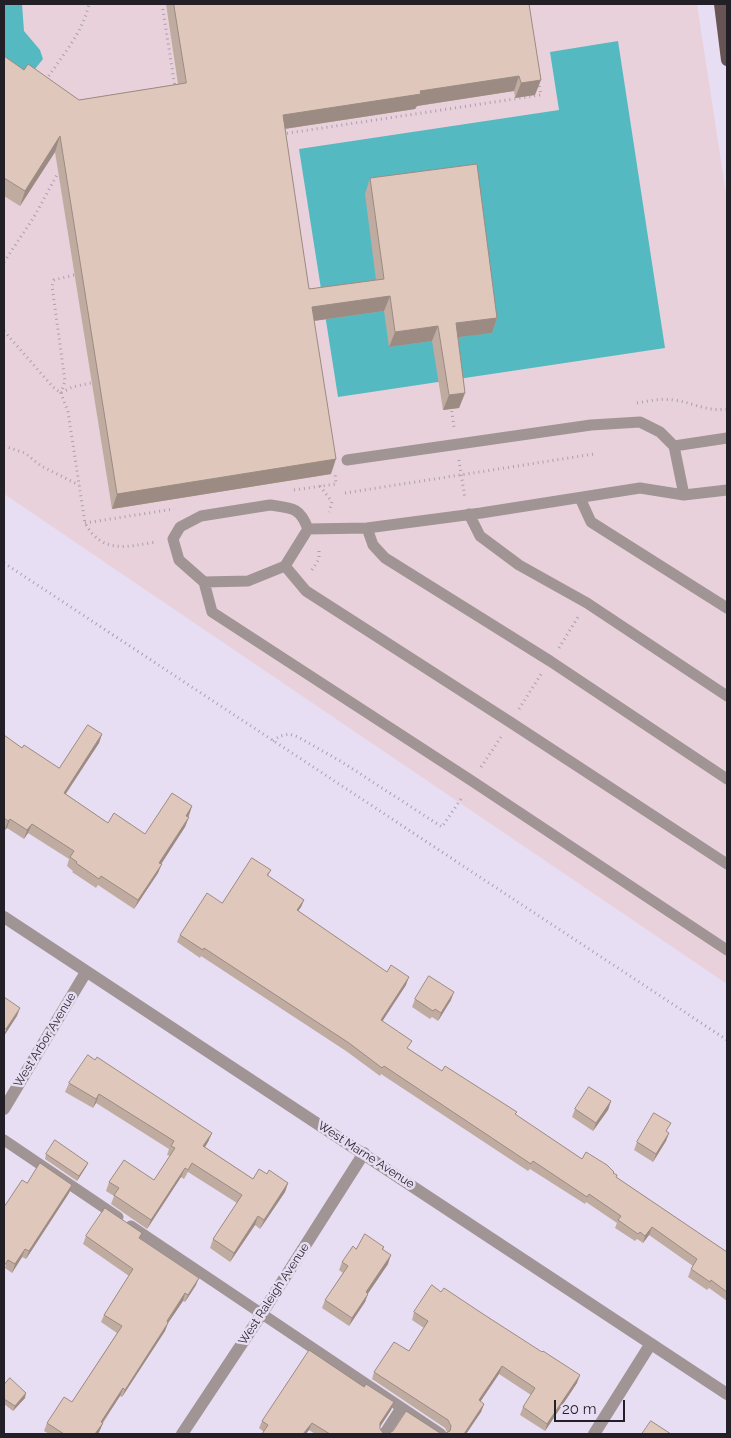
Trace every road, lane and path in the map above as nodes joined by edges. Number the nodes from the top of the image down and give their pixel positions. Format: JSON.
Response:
{"nodes":[{"id":1,"x":89,"y":4,"type":"edge"},
{"id":2,"x":162,"y":4,"type":"edge"},
{"id":3,"x":720,"y":4,"type":"edge"},
{"id":4,"x":727,"y":60,"type":"edge"},
{"id":5,"x":538,"y":77,"type":"edge"},
{"id":6,"x":43,"y":85,"type":"edge"},
{"id":7,"x":176,"y":96,"type":"edge"},
{"id":8,"x":283,"y":142,"type":"edge"},
{"id":9,"x":58,"y":173,"type":"dead end"},
{"id":10,"x":4,"y":262,"type":"edge"},
{"id":11,"x":74,"y":275,"type":"dead end"},
{"id":12,"x":4,"y":331,"type":"edge"},
{"id":13,"x":92,"y":383,"type":"dead end"},
{"id":14,"x":61,"y":393,"type":"junction"},
{"id":15,"x":630,"y":404,"type":"dead end"},
{"id":16,"x":727,"y":409,"type":"edge"},
{"id":17,"x":727,"y":438,"type":"edge"},
{"id":18,"x":4,"y":446,"type":"edge"},
{"id":19,"x":674,"y":446,"type":"junction"},
{"id":20,"x":594,"y":454,"type":"dead end"},
{"id":21,"x":347,"y":460,"type":"dead end"},
{"id":22,"x":333,"y":465,"type":"edge"},
{"id":23,"x":79,"y":485,"type":"junction"},
{"id":24,"x":320,"y":486,"type":"junction"},
{"id":25,"x":727,"y":490,"type":"edge"},
{"id":26,"x":291,"y":491,"type":"dead end"},
{"id":27,"x":345,"y":493,"type":"dead end"},
{"id":28,"x":684,"y":495,"type":"junction"},
{"id":29,"x":580,"y":498,"type":"junction"},
{"id":30,"x":332,"y":502,"type":"dead end"},
{"id":31,"x":183,"y":508,"type":"dead end"},
{"id":32,"x":469,"y":514,"type":"junction"},
{"id":33,"x":86,"y":523,"type":"junction"},
{"id":34,"x":367,"y":528,"type":"junction"},
{"id":35,"x":308,"y":529,"type":"junction"},
{"id":36,"x":174,"y":539,"type":"junction"},
{"id":37,"x":4,"y":563,"type":"edge"},
{"id":38,"x":285,"y":566,"type":"junction"},
{"id":39,"x":204,"y":582,"type":"junction"},
{"id":40,"x":587,"y":603,"type":"junction"},
{"id":41,"x":727,"y":608,"type":"edge"},
{"id":42,"x":550,"y":661,"type":"junction"},
{"id":43,"x":727,"y":696,"type":"edge"},
{"id":44,"x":510,"y":722,"type":"junction"},
{"id":45,"x":274,"y":741,"type":"junction"},
{"id":46,"x":727,"y":778,"type":"edge"},
{"id":47,"x":472,"y":781,"type":"junction"},
{"id":48,"x":727,"y":864,"type":"edge"},
{"id":49,"x":4,"y":917,"type":"edge"},
{"id":50,"x":727,"y":950,"type":"edge"},
{"id":51,"x":86,"y":972,"type":"junction"},
{"id":52,"x":727,"y":1040,"type":"edge"},
{"id":53,"x":4,"y":1109,"type":"edge"},
{"id":54,"x":4,"y":1140,"type":"edge"},
{"id":55,"x":364,"y":1153,"type":"junction"},
{"id":56,"x":262,"y":1315,"type":"junction"},
{"id":57,"x":650,"y":1344,"type":"junction"},
{"id":58,"x":727,"y":1394,"type":"edge"},
{"id":59,"x":401,"y":1408,"type":"junction"},
{"id":60,"x":182,"y":1434,"type":"edge"},
{"id":61,"x":384,"y":1434,"type":"edge"},
{"id":62,"x":441,"y":1434,"type":"edge"},
{"id":63,"x":594,"y":1434,"type":"edge"}],
"edges":[{"from":1,"to":6,"type":"path"},
{"from":2,"to":7,"type":"path"},
{"from":3,"to":4,"type":"main road"},
{"from":5,"to":8,"type":"path"},
{"from":9,"to":10,"type":"path"},
{"from":11,"to":14,"type":"path"},
{"from":12,"to":14,"type":"path"},
{"from":13,"to":14,"type":"path"},
{"from":14,"to":23,"type":"path"},
{"from":15,"to":16,"type":"path"},
{"from":17,"to":19,"type":"lane"},
{"from":18,"to":23,"type":"path"},
{"from":19,"to":21,"type":"lane"},
{"from":19,"to":28,"type":"lane"},
{"from":20,"to":27,"type":"path"},
{"from":22,"to":24,"type":"path"},
{"from":23,"to":33,"type":"path"},
{"from":24,"to":26,"type":"path"},
{"from":24,"to":30,"type":"path"},
{"from":25,"to":28,"type":"lane"},
{"from":28,"to":29,"type":"lane"},
{"from":29,"to":32,"type":"lane"},
{"from":29,"to":41,"type":"lane"},
{"from":31,"to":33,"type":"path"},
{"from":32,"to":34,"type":"lane"},
{"from":32,"to":40,"type":"lane"},
{"from":33,"to":36,"type":"path"},
{"from":34,"to":35,"type":"lane"},
{"from":34,"to":42,"type":"lane"},
{"from":35,"to":36,"type":"lane"},
{"from":35,"to":38,"type":"lane"},
{"from":36,"to":39,"type":"lane"},
{"from":37,"to":45,"type":"path"},
{"from":38,"to":39,"type":"lane"},
{"from":38,"to":44,"type":"lane"},
{"from":39,"to":47,"type":"lane"},
{"from":40,"to":42,"type":"path"},
{"from":40,"to":43,"type":"lane"},
{"from":42,"to":44,"type":"path"},
{"from":42,"to":46,"type":"lane"},
{"from":44,"to":47,"type":"path"},
{"from":44,"to":48,"type":"lane"},
{"from":45,"to":47,"type":"path"},
{"from":45,"to":52,"type":"path"},
{"from":47,"to":50,"type":"lane"},
{"from":49,"to":51,"type":"street","name":"West Marne Avenue"},
{"from":51,"to":53,"type":"street","name":"West Arbor Avenue"},
{"from":51,"to":55,"type":"street","name":"West Marne Avenue"},
{"from":54,"to":56,"type":"lane"},
{"from":55,"to":56,"type":"street","name":"West Raleigh Avenue"},
{"from":55,"to":57,"type":"street","name":"West Marne Avenue"},
{"from":56,"to":59,"type":"lane"},
{"from":56,"to":60,"type":"street","name":"West Raleigh Avenue"},
{"from":57,"to":58,"type":"street","name":"West Marne Avenue"},
{"from":57,"to":63,"type":"street"},
{"from":59,"to":61,"type":"lane"},
{"from":59,"to":62,"type":"lane"}]}
